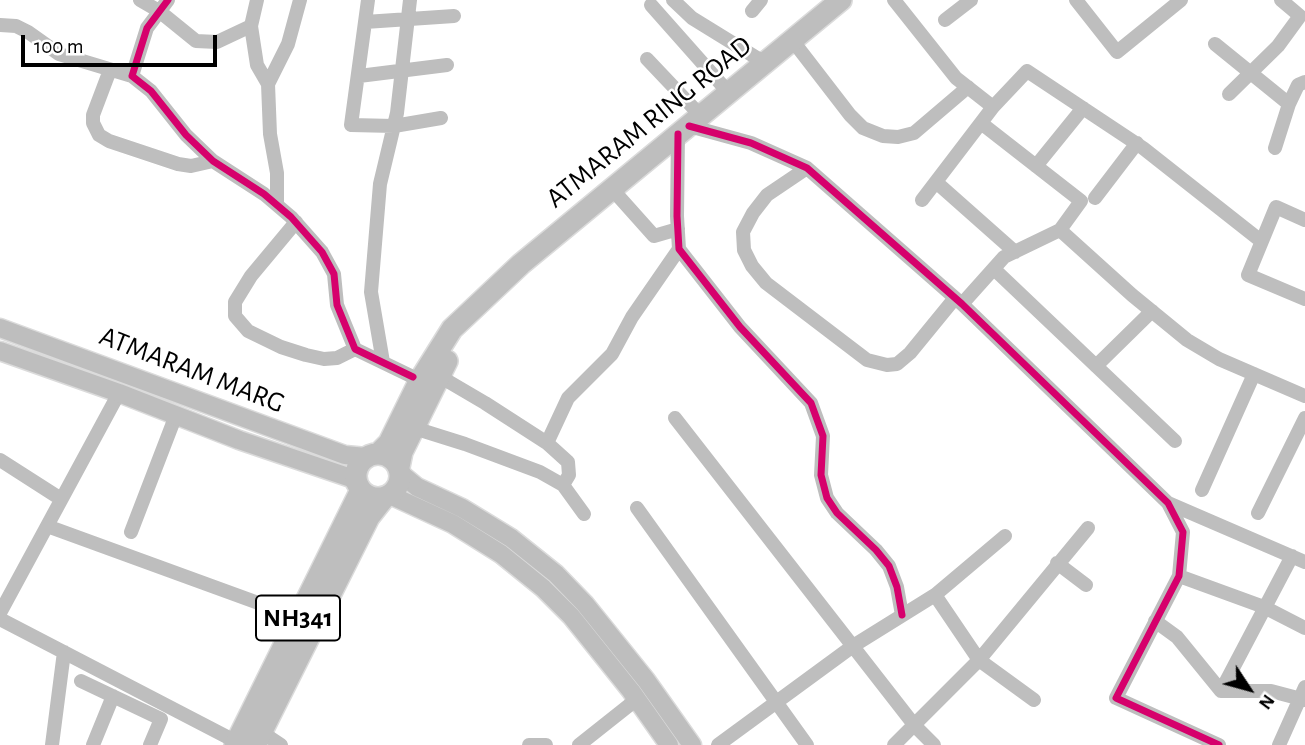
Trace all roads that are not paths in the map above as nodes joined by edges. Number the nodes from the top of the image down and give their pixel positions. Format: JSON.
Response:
{"nodes":[{"id":1,"x":140,"y":0,"type":"edge"},
{"id":2,"x":257,"y":0,"type":"edge"},
{"id":3,"x":300,"y":0,"type":"edge"},
{"id":4,"x":368,"y":0,"type":"edge"},
{"id":5,"x":410,"y":0,"type":"edge"},
{"id":6,"x":673,"y":0,"type":"edge"},
{"id":7,"x":841,"y":0,"type":"edge"},
{"id":8,"x":894,"y":0,"type":"edge"},
{"id":9,"x":971,"y":0,"type":"edge"},
{"id":10,"x":1076,"y":0,"type":"edge"},
{"id":11,"x":1181,"y":0,"type":"edge"},
{"id":12,"x":1280,"y":0,"type":"edge"},
{"id":13,"x":651,"y":5,"type":"dead end"},
{"id":14,"x":164,"y":6,"type":"edge"},
{"id":15,"x":454,"y":16,"type":"dead end"},
{"id":16,"x":408,"y":18,"type":"junction"},
{"id":17,"x":945,"y":20,"type":"dead end"},
{"id":18,"x":365,"y":22,"type":"junction"},
{"id":19,"x":0,"y":25,"type":"edge"},
{"id":20,"x":251,"y":26,"type":"junction"},
{"id":21,"x":1215,"y":44,"type":"dead end"},
{"id":22,"x":796,"y":45,"type":"dead end"},
{"id":23,"x":647,"y":59,"type":"dead end"},
{"id":24,"x":765,"y":63,"type":"junction"},
{"id":25,"x":447,"y":65,"type":"dead end"},
{"id":26,"x":110,"y":70,"type":"junction"},
{"id":27,"x":402,"y":70,"type":"junction"},
{"id":28,"x":1253,"y":72,"type":"junction"},
{"id":29,"x":132,"y":76,"type":"junction"},
{"id":30,"x":359,"y":76,"type":"junction"},
{"id":31,"x":1305,"y":82,"type":"edge"},
{"id":32,"x":268,"y":83,"type":"junction"},
{"id":33,"x":968,"y":87,"type":"junction"},
{"id":34,"x":729,"y":93,"type":"junction"},
{"id":35,"x":1229,"y":94,"type":"dead end"},
{"id":36,"x":1289,"y":104,"type":"junction"},
{"id":37,"x":993,"y":107,"type":"junction"},
{"id":38,"x":1083,"y":108,"type":"junction"},
{"id":39,"x":441,"y":118,"type":"dead end"},
{"id":40,"x":981,"y":123,"type":"junction"},
{"id":41,"x":394,"y":125,"type":"junction"},
{"id":42,"x":689,"y":125,"type":"junction"},
{"id":43,"x":1137,"y":143,"type":"junction"},
{"id":44,"x":1275,"y":148,"type":"dead end"},
{"id":45,"x":213,"y":161,"type":"junction"},
{"id":46,"x":1036,"y":166,"type":"junction"},
{"id":47,"x":807,"y":168,"type":"junction"},
{"id":48,"x":936,"y":182,"type":"junction"},
{"id":49,"x":612,"y":189,"type":"junction"},
{"id":50,"x":1096,"y":198,"type":"dead end"},
{"id":51,"x":922,"y":200,"type":"dead end"},
{"id":52,"x":277,"y":205,"type":"junction"},
{"id":53,"x":1305,"y":220,"type":"edge"},
{"id":54,"x":296,"y":222,"type":"junction"},
{"id":55,"x":678,"y":229,"type":"junction"},
{"id":56,"x":1060,"y":230,"type":"junction"},
{"id":57,"x":1261,"y":241,"type":"junction"},
{"id":58,"x":679,"y":249,"type":"junction"},
{"id":59,"x":1015,"y":252,"type":"junction"},
{"id":60,"x":994,"y":269,"type":"junction"},
{"id":61,"x":495,"y":289,"type":"junction"},
{"id":62,"x":1305,"y":299,"type":"edge"},
{"id":63,"x":958,"y":301,"type":"junction"},
{"id":64,"x":1152,"y":311,"type":"junction"},
{"id":65,"x":0,"y":328,"type":"edge"},
{"id":66,"x":355,"y":349,"type":"junction"},
{"id":67,"x":0,"y":351,"type":"edge"},
{"id":68,"x":383,"y":362,"type":"junction"},
{"id":69,"x":1096,"y":366,"type":"junction"},
{"id":70,"x":1254,"y":374,"type":"junction"},
{"id":71,"x":439,"y":376,"type":"junction"},
{"id":72,"x":413,"y":377,"type":"dead end"},
{"id":73,"x":119,"y":393,"type":"junction"},
{"id":74,"x":1305,"y":396,"type":"edge"},
{"id":75,"x":176,"y":415,"type":"junction"},
{"id":76,"x":675,"y":418,"type":"dead end"},
{"id":77,"x":1305,"y":418,"type":"edge"},
{"id":78,"x":414,"y":428,"type":"junction"},
{"id":79,"x":1175,"y":441,"type":"dead end"},
{"id":80,"x":547,"y":443,"type":"junction"},
{"id":81,"x":372,"y":455,"type":"junction"},
{"id":82,"x":0,"y":460,"type":"edge"},
{"id":83,"x":400,"y":470,"type":"junction"},
{"id":84,"x":563,"y":485,"type":"junction"},
{"id":85,"x":360,"y":488,"type":"junction"},
{"id":86,"x":1202,"y":489,"type":"dead end"},
{"id":87,"x":387,"y":496,"type":"junction"},
{"id":88,"x":61,"y":499,"type":"junction"},
{"id":89,"x":1168,"y":503,"type":"junction"},
{"id":90,"x":637,"y":508,"type":"dead end"},
{"id":91,"x":1258,"y":513,"type":"dead end"},
{"id":92,"x":583,"y":514,"type":"dead end"},
{"id":93,"x":47,"y":526,"type":"junction"},
{"id":94,"x":1088,"y":528,"type":"dead end"},
{"id":95,"x":131,"y":532,"type":"dead end"},
{"id":96,"x":1006,"y":536,"type":"dead end"},
{"id":97,"x":1298,"y":559,"type":"edge"},
{"id":98,"x":1057,"y":563,"type":"junction"},
{"id":99,"x":1178,"y":576,"type":"junction"},
{"id":100,"x":1086,"y":585,"type":"dead end"},
{"id":101,"x":935,"y":595,"type":"junction"},
{"id":102,"x":1264,"y":607,"type":"junction"},
{"id":103,"x":0,"y":613,"type":"edge"},
{"id":104,"x":902,"y":615,"type":"junction"},
{"id":105,"x":294,"y":616,"type":"dead end"},
{"id":106,"x":0,"y":619,"type":"edge"},
{"id":107,"x":1154,"y":621,"type":"junction"},
{"id":108,"x":1305,"y":628,"type":"edge"},
{"id":109,"x":853,"y":646,"type":"junction"},
{"id":110,"x":64,"y":652,"type":"junction"},
{"id":111,"x":979,"y":660,"type":"junction"},
{"id":112,"x":81,"y":681,"type":"dead end"},
{"id":113,"x":1221,"y":691,"type":"junction"},
{"id":114,"x":1303,"y":695,"type":"edge"},
{"id":115,"x":113,"y":696,"type":"junction"},
{"id":116,"x":637,"y":699,"type":"junction"},
{"id":117,"x":1034,"y":700,"type":"dead end"},
{"id":118,"x":777,"y":703,"type":"junction"},
{"id":119,"x":915,"y":726,"type":"junction"},
{"id":120,"x":600,"y":729,"type":"junction"},
{"id":121,"x":233,"y":742,"type":"edge"},
{"id":122,"x":268,"y":742,"type":"edge"},
{"id":123,"x":52,"y":745,"type":"edge"},
{"id":124,"x":93,"y":745,"type":"edge"},
{"id":125,"x":150,"y":745,"type":"edge"},
{"id":126,"x":529,"y":745,"type":"edge"},
{"id":127,"x":546,"y":745,"type":"edge"},
{"id":128,"x":579,"y":745,"type":"edge"},
{"id":129,"x":596,"y":745,"type":"edge"},
{"id":130,"x":669,"y":745,"type":"edge"},
{"id":131,"x":692,"y":745,"type":"edge"},
{"id":132,"x":718,"y":745,"type":"edge"},
{"id":133,"x":807,"y":745,"type":"edge"},
{"id":134,"x":894,"y":745,"type":"edge"},
{"id":135,"x":934,"y":745,"type":"edge"},
{"id":136,"x":1219,"y":745,"type":"edge"},
{"id":137,"x":1279,"y":745,"type":"edge"}],
"edges":[{"from":1,"to":14,"type":"street"},
{"from":2,"to":20,"type":"street"},
{"from":3,"to":32,"type":"street"},
{"from":4,"to":18,"type":"street"},
{"from":5,"to":16,"type":"street"},
{"from":6,"to":24,"type":"street"},
{"from":7,"to":24,"type":"highway","name":"ATMARAM RING ROAD","number":"NH341"},
{"from":8,"to":33,"type":"street"},
{"from":9,"to":17,"type":"street"},
{"from":10,"to":11,"type":"street"},
{"from":12,"to":28,"type":"street"},
{"from":13,"to":34,"type":"street"},
{"from":14,"to":20,"type":"street"},
{"from":14,"to":29,"type":"street"},
{"from":15,"to":16,"type":"street"},
{"from":16,"to":18,"type":"street"},
{"from":16,"to":27,"type":"street"},
{"from":18,"to":30,"type":"street"},
{"from":19,"to":26,"type":"street"},
{"from":20,"to":32,"type":"street"},
{"from":21,"to":28,"type":"street"},
{"from":22,"to":33,"type":"street"},
{"from":23,"to":42,"type":"street"},
{"from":24,"to":34,"type":"highway","name":"ATMARAM RING ROAD","number":"NH341"},
{"from":25,"to":27,"type":"street"},
{"from":26,"to":29,"type":"street"},
{"from":26,"to":45,"type":"street"},
{"from":27,"to":30,"type":"street"},
{"from":27,"to":41,"type":"street"},
{"from":28,"to":35,"type":"street"},
{"from":28,"to":36,"type":"street"},
{"from":29,"to":45,"type":"street"},
{"from":30,"to":41,"type":"street"},
{"from":31,"to":36,"type":"street"},
{"from":32,"to":52,"type":"street"},
{"from":33,"to":37,"type":"street"},
{"from":34,"to":42,"type":"highway","name":"ATMARAM RING ROAD","number":"NH341"},
{"from":36,"to":44,"type":"street"},
{"from":37,"to":38,"type":"street"},
{"from":37,"to":40,"type":"street"},
{"from":38,"to":43,"type":"street"},
{"from":38,"to":46,"type":"street"},
{"from":39,"to":41,"type":"street"},
{"from":40,"to":46,"type":"street"},
{"from":40,"to":48,"type":"street"},
{"from":41,"to":68,"type":"street"},
{"from":42,"to":47,"type":"street"},
{"from":42,"to":49,"type":"highway","name":"ATMARAM RING ROAD","number":"NH341"},
{"from":42,"to":55,"type":"street"},
{"from":43,"to":50,"type":"street"},
{"from":43,"to":57,"type":"street"},
{"from":45,"to":52,"type":"street"},
{"from":46,"to":56,"type":"street"},
{"from":47,"to":63,"type":"street"},
{"from":47,"to":63,"type":"street"},
{"from":48,"to":51,"type":"street"},
{"from":48,"to":59,"type":"street"},
{"from":49,"to":55,"type":"street"},
{"from":49,"to":61,"type":"highway","name":"ATMARAM RING ROAD","number":"NH341"},
{"from":52,"to":54,"type":"street"},
{"from":53,"to":57,"type":"street"},
{"from":54,"to":66,"type":"street"},
{"from":54,"to":66,"type":"street"},
{"from":55,"to":58,"type":"street"},
{"from":56,"to":59,"type":"street"},
{"from":56,"to":64,"type":"street"},
{"from":57,"to":62,"type":"street"},
{"from":58,"to":80,"type":"street"},
{"from":58,"to":104,"type":"street"},
{"from":59,"to":60,"type":"street"},
{"from":60,"to":63,"type":"street"},
{"from":60,"to":69,"type":"street"},
{"from":61,"to":71,"type":"highway","name":"ATMARAM RING ROAD","number":"NH341"},
{"from":61,"to":81,"type":"highway","name":"ATMARAM RING ROAD","number":"NH341"},
{"from":63,"to":89,"type":"street"},
{"from":64,"to":69,"type":"street"},
{"from":64,"to":70,"type":"street"},
{"from":65,"to":81,"type":"main road","name":"ATMARAM MARG"},
{"from":66,"to":68,"type":"street"},
{"from":67,"to":73,"type":"main road","name":"ATMARAM MARG"},
{"from":68,"to":72,"type":"street"},
{"from":69,"to":79,"type":"street"},
{"from":70,"to":74,"type":"street"},
{"from":70,"to":86,"type":"street"},
{"from":71,"to":78,"type":"highway","name":"ATMARAM RING ROAD","number":"NH341"},
{"from":71,"to":80,"type":"street"},
{"from":73,"to":75,"type":"main road","name":"ATMARAM MARG"},
{"from":73,"to":88,"type":"street"},
{"from":75,"to":85,"type":"main road","name":"ATMARAM MARG"},
{"from":75,"to":95,"type":"street"},
{"from":76,"to":109,"type":"street"},
{"from":77,"to":91,"type":"street"},
{"from":78,"to":83,"type":"highway","name":"ATMARAM RING ROAD","number":"NH341"},
{"from":78,"to":84,"type":"street"},
{"from":80,"to":84,"type":"street"},
{"from":81,"to":83,"type":"highway"},
{"from":81,"to":85,"type":"highway","number":"NH341"},
{"from":82,"to":88,"type":"street"},
{"from":83,"to":87,"type":"highway","number":"NH341"},
{"from":83,"to":131,"type":"main road"},
{"from":84,"to":92,"type":"street"},
{"from":85,"to":87,"type":"highway"},
{"from":85,"to":121,"type":"highway","number":"NH341"},
{"from":87,"to":116,"type":"main road"},
{"from":87,"to":122,"type":"highway","number":"NH341"},
{"from":88,"to":93,"type":"street"},
{"from":89,"to":97,"type":"street"},
{"from":89,"to":99,"type":"street"},
{"from":90,"to":118,"type":"street"},
{"from":93,"to":103,"type":"street"},
{"from":93,"to":105,"type":"street"},
{"from":94,"to":98,"type":"street"},
{"from":96,"to":101,"type":"street"},
{"from":97,"to":102,"type":"street"},
{"from":98,"to":100,"type":"street"},
{"from":98,"to":111,"type":"street"},
{"from":99,"to":102,"type":"street"},
{"from":99,"to":107,"type":"street"},
{"from":101,"to":104,"type":"street"},
{"from":101,"to":111,"type":"street"},
{"from":102,"to":108,"type":"street"},
{"from":102,"to":113,"type":"street"},
{"from":104,"to":109,"type":"street"},
{"from":106,"to":110,"type":"street"},
{"from":107,"to":113,"type":"street"},
{"from":107,"to":136,"type":"street"},
{"from":109,"to":118,"type":"street"},
{"from":109,"to":119,"type":"street"},
{"from":110,"to":121,"type":"street"},
{"from":110,"to":123,"type":"street"},
{"from":111,"to":117,"type":"street"},
{"from":111,"to":119,"type":"street"},
{"from":112,"to":115,"type":"street"},
{"from":113,"to":114,"type":"street"},
{"from":114,"to":137,"type":"street"},
{"from":115,"to":124,"type":"street"},
{"from":115,"to":125,"type":"street"},
{"from":116,"to":120,"type":"street"},
{"from":116,"to":130,"type":"main road"},
{"from":118,"to":132,"type":"street"},
{"from":118,"to":133,"type":"street"},
{"from":119,"to":134,"type":"street"},
{"from":119,"to":135,"type":"street"},
{"from":120,"to":128,"type":"street"},
{"from":120,"to":129,"type":"street"},
{"from":126,"to":127,"type":"street"}]}
